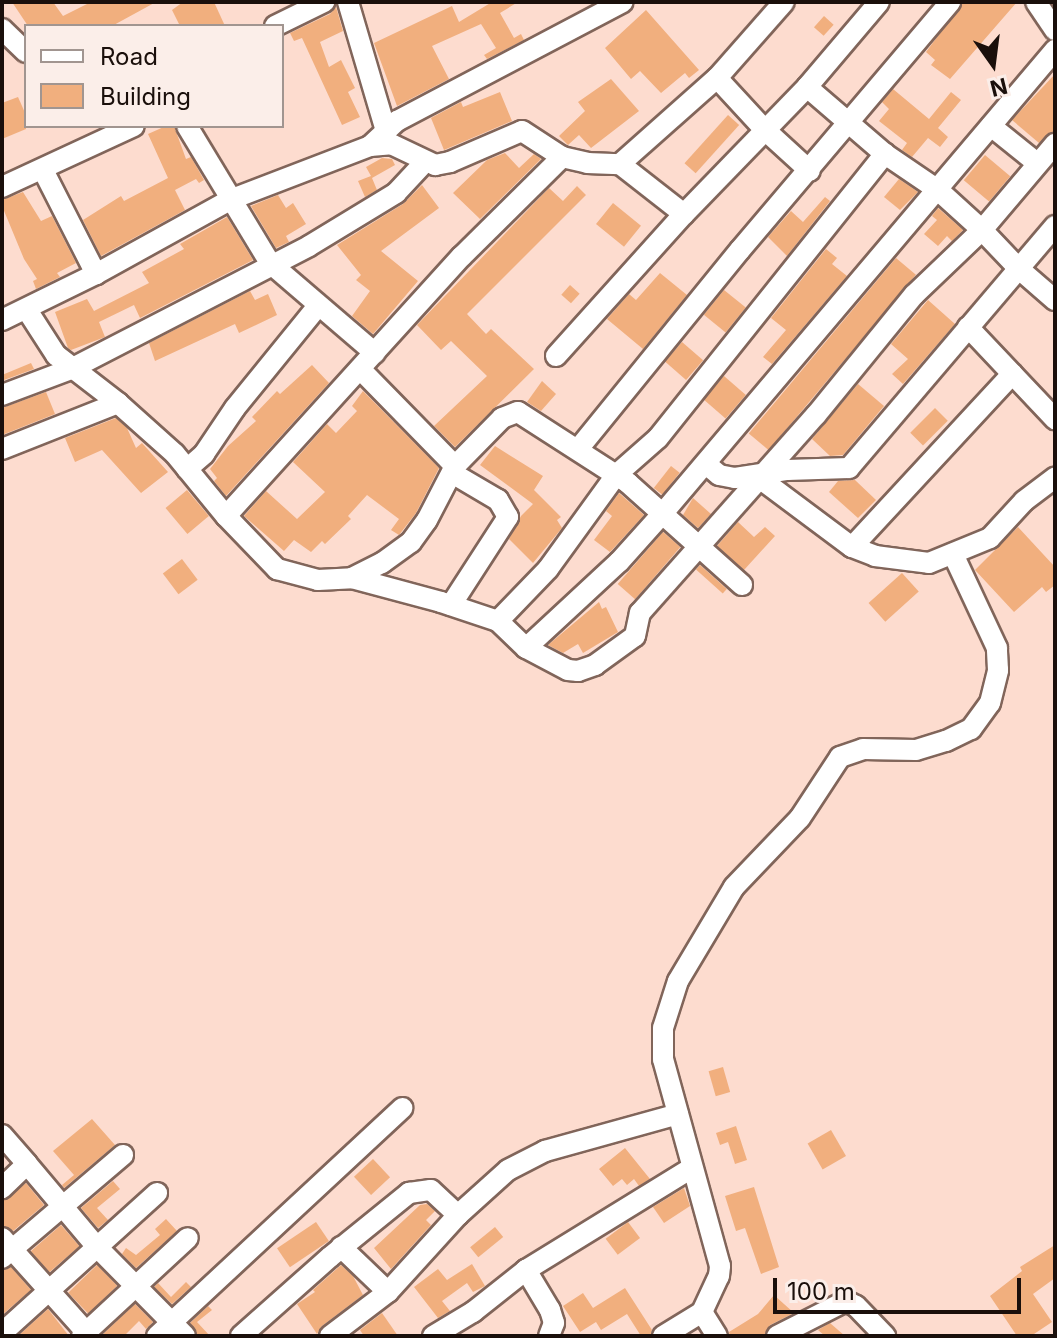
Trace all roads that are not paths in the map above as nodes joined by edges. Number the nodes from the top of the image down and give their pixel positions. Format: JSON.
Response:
{"nodes":[{"id":1,"x":324,"y":2,"type":"edge"},
{"id":2,"x":348,"y":2,"type":"edge"},
{"id":3,"x":623,"y":2,"type":"edge"},
{"id":4,"x":784,"y":2,"type":"edge"},
{"id":5,"x":879,"y":2,"type":"edge"},
{"id":6,"x":950,"y":2,"type":"edge"},
{"id":7,"x":1036,"y":2,"type":"edge"},
{"id":8,"x":279,"y":24,"type":"edge"},
{"id":9,"x":2,"y":29,"type":"edge"},
{"id":10,"x":1055,"y":30,"type":"edge"},
{"id":11,"x":24,"y":50,"type":"edge"},
{"id":12,"x":1055,"y":50,"type":"edge"},
{"id":13,"x":717,"y":78,"type":"junction"},
{"id":14,"x":807,"y":87,"type":"junction"},
{"id":15,"x":850,"y":122,"type":"junction"},
{"id":16,"x":991,"y":126,"type":"junction"},
{"id":17,"x":130,"y":128,"type":"edge"},
{"id":18,"x":188,"y":128,"type":"edge"},
{"id":19,"x":764,"y":129,"type":"junction"},
{"id":20,"x":386,"y":131,"type":"junction"},
{"id":21,"x":1055,"y":144,"type":"edge"},
{"id":22,"x":370,"y":146,"type":"junction"},
{"id":23,"x":885,"y":154,"type":"junction"},
{"id":24,"x":562,"y":157,"type":"junction"},
{"id":25,"x":424,"y":163,"type":"junction"},
{"id":26,"x":1037,"y":163,"type":"junction"},
{"id":27,"x":620,"y":164,"type":"junction"},
{"id":28,"x":43,"y":170,"type":"junction"},
{"id":29,"x":810,"y":171,"type":"junction"},
{"id":30,"x":2,"y":187,"type":"edge"},
{"id":31,"x":938,"y":190,"type":"junction"},
{"id":32,"x":232,"y":199,"type":"junction"},
{"id":33,"x":684,"y":214,"type":"junction"},
{"id":34,"x":1055,"y":226,"type":"edge"},
{"id":35,"x":982,"y":230,"type":"junction"},
{"id":36,"x":270,"y":263,"type":"junction"},
{"id":37,"x":1018,"y":268,"type":"junction"},
{"id":38,"x":96,"y":274,"type":"junction"},
{"id":39,"x":1055,"y":300,"type":"edge"},
{"id":40,"x":317,"y":307,"type":"junction"},
{"id":41,"x":27,"y":310,"type":"junction"},
{"id":42,"x":2,"y":320,"type":"edge"},
{"id":43,"x":968,"y":327,"type":"junction"},
{"id":44,"x":375,"y":353,"type":"junction"},
{"id":45,"x":556,"y":356,"type":"dead end"},
{"id":46,"x":71,"y":369,"type":"junction"},
{"id":47,"x":360,"y":369,"type":"junction"},
{"id":48,"x":1012,"y":374,"type":"junction"},
{"id":49,"x":2,"y":395,"type":"edge"},
{"id":50,"x":118,"y":403,"type":"junction"},
{"id":51,"x":1055,"y":419,"type":"edge"},
{"id":52,"x":579,"y":448,"type":"junction"},
{"id":53,"x":2,"y":449,"type":"edge"},
{"id":54,"x":706,"y":464,"type":"junction"},
{"id":55,"x":187,"y":469,"type":"junction"},
{"id":56,"x":454,"y":470,"type":"junction"},
{"id":57,"x":616,"y":475,"type":"junction"},
{"id":58,"x":758,"y":477,"type":"junction"},
{"id":59,"x":1055,"y":478,"type":"edge"},
{"id":60,"x":663,"y":513,"type":"junction"},
{"id":61,"x":226,"y":516,"type":"junction"},
{"id":62,"x":700,"y":547,"type":"junction"},
{"id":63,"x":852,"y":547,"type":"junction"},
{"id":64,"x":953,"y":554,"type":"junction"},
{"id":65,"x":352,"y":578,"type":"junction"},
{"id":66,"x":742,"y":585,"type":"dead end"},
{"id":67,"x":451,"y":605,"type":"junction"},
{"id":68,"x":498,"y":621,"type":"junction"},
{"id":69,"x":526,"y":648,"type":"junction"},
{"id":70,"x":402,"y":1108,"type":"dead end"},
{"id":71,"x":678,"y":1114,"type":"junction"},
{"id":72,"x":2,"y":1135,"type":"edge"},
{"id":73,"x":123,"y":1155,"type":"dead end"},
{"id":74,"x":27,"y":1164,"type":"junction"},
{"id":75,"x":692,"y":1168,"type":"junction"},
{"id":76,"x":2,"y":1188,"type":"edge"},
{"id":77,"x":157,"y":1193,"type":"dead end"},
{"id":78,"x":59,"y":1206,"type":"junction"},
{"id":79,"x":458,"y":1215,"type":"junction"},
{"id":80,"x":188,"y":1238,"type":"dead end"},
{"id":81,"x":97,"y":1247,"type":"junction"},
{"id":82,"x":341,"y":1247,"type":"junction"},
{"id":83,"x":5,"y":1248,"type":"edge"},
{"id":84,"x":526,"y":1270,"type":"junction"},
{"id":85,"x":137,"y":1285,"type":"junction"},
{"id":86,"x":48,"y":1292,"type":"junction"},
{"id":87,"x":388,"y":1292,"type":"junction"},
{"id":88,"x":702,"y":1312,"type":"junction"},
{"id":89,"x":171,"y":1331,"type":"edge"},
{"id":90,"x":2,"y":1333,"type":"edge"},
{"id":91,"x":84,"y":1334,"type":"edge"},
{"id":92,"x":241,"y":1336,"type":"edge"},
{"id":93,"x":330,"y":1336,"type":"edge"},
{"id":94,"x":433,"y":1336,"type":"edge"},
{"id":95,"x":549,"y":1336,"type":"edge"},
{"id":96,"x":663,"y":1336,"type":"edge"},
{"id":97,"x":717,"y":1336,"type":"edge"},
{"id":98,"x":777,"y":1336,"type":"edge"},
{"id":99,"x":885,"y":1336,"type":"edge"}],
"edges":[{"from":1,"to":8,"type":"street"},
{"from":2,"to":20,"type":"street"},
{"from":3,"to":20,"type":"street"},
{"from":4,"to":13,"type":"street"},
{"from":5,"to":14,"type":"street"},
{"from":6,"to":15,"type":"street"},
{"from":7,"to":10,"type":"street"},
{"from":9,"to":11,"type":"street"},
{"from":12,"to":16,"type":"street"},
{"from":13,"to":19,"type":"street"},
{"from":13,"to":27,"type":"street"},
{"from":14,"to":15,"type":"street"},
{"from":14,"to":19,"type":"street"},
{"from":15,"to":23,"type":"street"},
{"from":15,"to":29,"type":"street"},
{"from":16,"to":26,"type":"street"},
{"from":16,"to":31,"type":"street"},
{"from":17,"to":28,"type":"street"},
{"from":18,"to":32,"type":"street"},
{"from":19,"to":29,"type":"street"},
{"from":19,"to":33,"type":"street"},
{"from":20,"to":22,"type":"street"},
{"from":21,"to":26,"type":"street"},
{"from":22,"to":25,"type":"street"},
{"from":22,"to":32,"type":"street"},
{"from":23,"to":31,"type":"street"},
{"from":23,"to":57,"type":"street"},
{"from":24,"to":25,"type":"street"},
{"from":24,"to":27,"type":"street"},
{"from":24,"to":44,"type":"street"},
{"from":25,"to":36,"type":"street"},
{"from":26,"to":35,"type":"street"},
{"from":27,"to":33,"type":"street"},
{"from":28,"to":30,"type":"street"},
{"from":28,"to":38,"type":"street"},
{"from":29,"to":52,"type":"street"},
{"from":31,"to":35,"type":"street"},
{"from":31,"to":54,"type":"street"},
{"from":32,"to":36,"type":"street"},
{"from":32,"to":38,"type":"street"},
{"from":33,"to":45,"type":"street"},
{"from":34,"to":37,"type":"street"},
{"from":35,"to":37,"type":"street"},
{"from":35,"to":58,"type":"street"},
{"from":36,"to":40,"type":"street"},
{"from":36,"to":46,"type":"street"},
{"from":37,"to":39,"type":"street"},
{"from":37,"to":43,"type":"street"},
{"from":38,"to":41,"type":"street"},
{"from":40,"to":44,"type":"street"},
{"from":40,"to":55,"type":"street"},
{"from":41,"to":42,"type":"street"},
{"from":41,"to":46,"type":"street"},
{"from":43,"to":48,"type":"street"},
{"from":43,"to":58,"type":"street"},
{"from":44,"to":47,"type":"street"},
{"from":46,"to":49,"type":"street"},
{"from":46,"to":50,"type":"street"},
{"from":47,"to":56,"type":"street"},
{"from":47,"to":61,"type":"street"},
{"from":48,"to":51,"type":"street"},
{"from":48,"to":63,"type":"street"},
{"from":50,"to":53,"type":"street"},
{"from":50,"to":55,"type":"street"},
{"from":52,"to":56,"type":"street"},
{"from":52,"to":57,"type":"street"},
{"from":54,"to":58,"type":"street"},
{"from":54,"to":60,"type":"street"},
{"from":55,"to":61,"type":"street"},
{"from":56,"to":65,"type":"street"},
{"from":56,"to":67,"type":"street"},
{"from":57,"to":60,"type":"street"},
{"from":57,"to":68,"type":"street"},
{"from":58,"to":62,"type":"street"},
{"from":58,"to":63,"type":"street"},
{"from":59,"to":64,"type":"street"},
{"from":60,"to":62,"type":"street"},
{"from":60,"to":69,"type":"street"},
{"from":61,"to":65,"type":"street"},
{"from":62,"to":66,"type":"street"},
{"from":62,"to":69,"type":"street"},
{"from":63,"to":64,"type":"street"},
{"from":64,"to":71,"type":"street"},
{"from":65,"to":67,"type":"street"},
{"from":67,"to":68,"type":"street"},
{"from":68,"to":69,"type":"street"},
{"from":70,"to":89,"type":"street"},
{"from":71,"to":75,"type":"street"},
{"from":71,"to":79,"type":"street"},
{"from":72,"to":74,"type":"street"},
{"from":73,"to":78,"type":"street"},
{"from":74,"to":76,"type":"street"},
{"from":74,"to":78,"type":"street"},
{"from":75,"to":84,"type":"street"},
{"from":75,"to":88,"type":"street"},
{"from":77,"to":81,"type":"street"},
{"from":78,"to":81,"type":"street"},
{"from":78,"to":83,"type":"street"},
{"from":79,"to":82,"type":"street"},
{"from":79,"to":87,"type":"street"},
{"from":80,"to":85,"type":"street"},
{"from":81,"to":85,"type":"street"},
{"from":81,"to":86,"type":"street"},
{"from":82,"to":87,"type":"street"},
{"from":82,"to":92,"type":"street"},
{"from":83,"to":86,"type":"street"},
{"from":84,"to":94,"type":"street"},
{"from":84,"to":95,"type":"street"},
{"from":85,"to":89,"type":"street"},
{"from":85,"to":91,"type":"street"},
{"from":86,"to":90,"type":"street"},
{"from":86,"to":91,"type":"street"},
{"from":87,"to":93,"type":"street"},
{"from":88,"to":96,"type":"street"},
{"from":88,"to":97,"type":"street"},
{"from":98,"to":99,"type":"street"}]}
